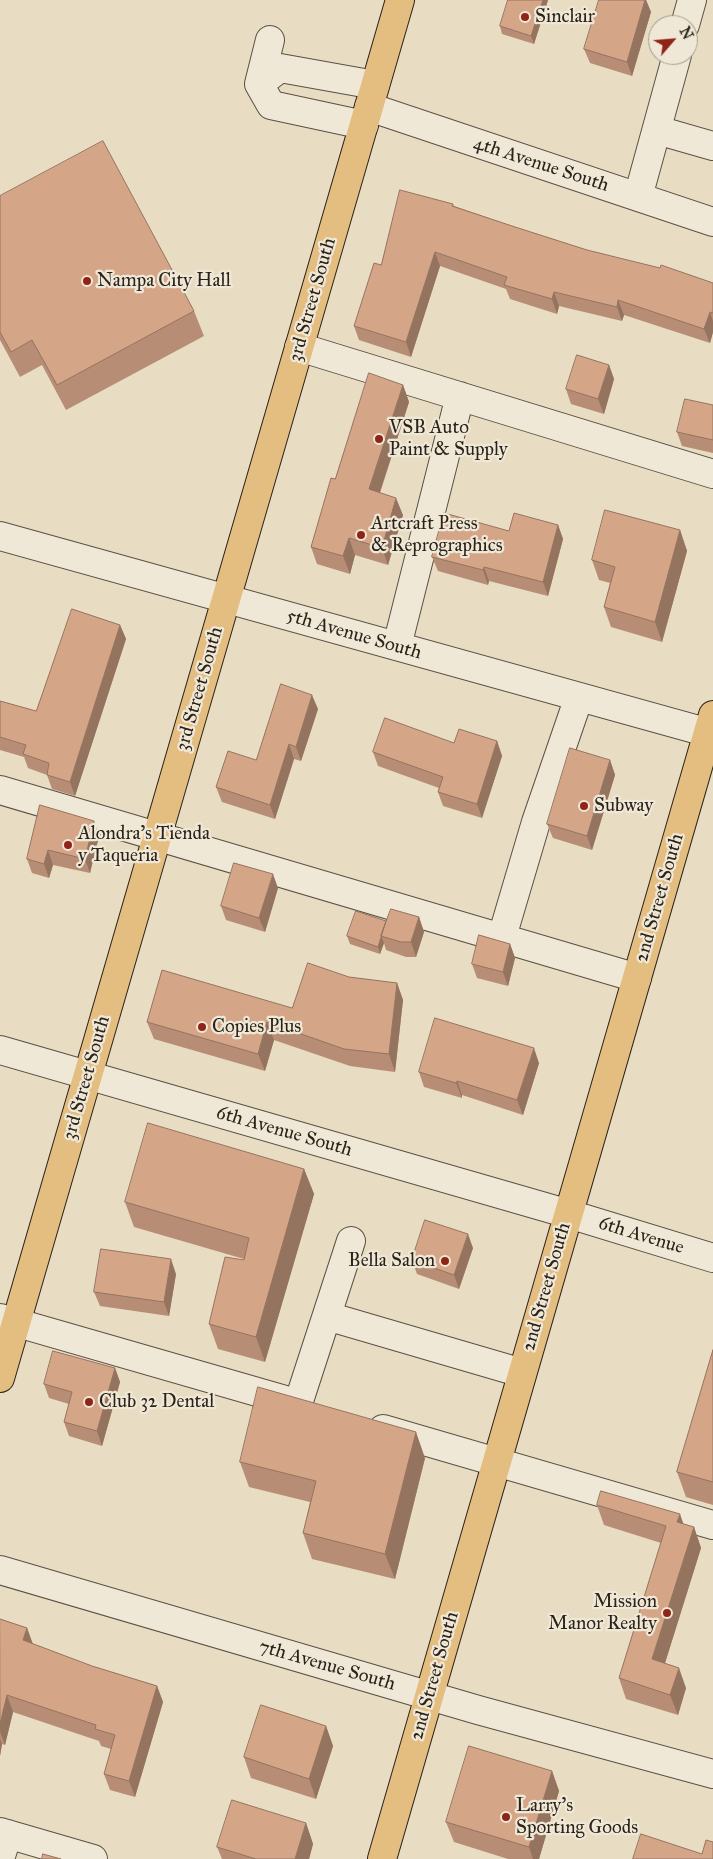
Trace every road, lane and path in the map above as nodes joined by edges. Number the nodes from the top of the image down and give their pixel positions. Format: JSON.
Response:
{"nodes":[{"id":1,"x":400,"y":0,"type":"edge"},
{"id":2,"x":692,"y":0,"type":"edge"},
{"id":3,"x":688,"y":15,"type":"edge"},
{"id":4,"x":270,"y":40,"type":"dead end"},
{"id":5,"x":674,"y":65,"type":"edge"},
{"id":6,"x":259,"y":84,"type":"junction"},
{"id":7,"x":369,"y":106,"type":"junction"},
{"id":8,"x":657,"y":130,"type":"junction"},
{"id":9,"x":713,"y":146,"type":"edge"},
{"id":10,"x":638,"y":197,"type":"junction"},
{"id":11,"x":713,"y":222,"type":"edge"},
{"id":12,"x":299,"y":347,"type":"junction"},
{"id":13,"x":460,"y":396,"type":"junction"},
{"id":14,"x":713,"y":474,"type":"edge"},
{"id":15,"x":0,"y":536,"type":"edge"},
{"id":16,"x":226,"y":599,"type":"junction"},
{"id":17,"x":397,"y":646,"type":"junction"},
{"id":18,"x":579,"y":697,"type":"junction"},
{"id":19,"x":711,"y":727,"type":"edge"},
{"id":20,"x":0,"y":790,"type":"edge"},
{"id":21,"x":158,"y":835,"type":"junction"},
{"id":22,"x":502,"y":937,"type":"junction"},
{"id":23,"x":637,"y":978,"type":"junction"},
{"id":24,"x":0,"y":1050,"type":"edge"},
{"id":25,"x":88,"y":1075,"type":"junction"},
{"id":26,"x":568,"y":1214,"type":"junction"},
{"id":27,"x":351,"y":1241,"type":"dead end"},
{"id":28,"x":713,"y":1258,"type":"edge"},
{"id":29,"x":327,"y":1316,"type":"junction"},
{"id":30,"x":8,"y":1320,"type":"edge"},
{"id":31,"x":522,"y":1373,"type":"junction"},
{"id":32,"x":0,"y":1378,"type":"edge"},
{"id":33,"x":355,"y":1421,"type":"edge"},
{"id":34,"x":496,"y":1462,"type":"junction"},
{"id":35,"x":713,"y":1526,"type":"edge"},
{"id":36,"x":0,"y":1570,"type":"edge"},
{"id":37,"x":429,"y":1695,"type":"junction"},
{"id":38,"x":713,"y":1774,"type":"edge"},
{"id":39,"x":3,"y":1842,"type":"edge"},
{"id":40,"x":93,"y":1859,"type":"edge"},
{"id":41,"x":382,"y":1859,"type":"edge"}],
"edges":[{"from":1,"to":7,"type":"main road","name":"3rd Street South"},
{"from":2,"to":3,"type":"street"},
{"from":4,"to":6,"type":"street"},
{"from":5,"to":8,"type":"street"},
{"from":6,"to":7,"type":"street"},
{"from":6,"to":7,"type":"street"},
{"from":7,"to":10,"type":"street","name":"4th Avenue South"},
{"from":7,"to":12,"type":"main road","name":"3rd Street South"},
{"from":8,"to":9,"type":"street"},
{"from":8,"to":10,"type":"street"},
{"from":10,"to":11,"type":"street","name":"4th Avenue South"},
{"from":12,"to":13,"type":"street"},
{"from":12,"to":16,"type":"main road","name":"3rd Street South"},
{"from":13,"to":14,"type":"street"},
{"from":13,"to":17,"type":"street"},
{"from":15,"to":16,"type":"street","name":"5th Avenue South"},
{"from":16,"to":17,"type":"street","name":"5th Avenue South"},
{"from":16,"to":21,"type":"main road","name":"3rd Street South"},
{"from":17,"to":18,"type":"street","name":"5th Avenue South"},
{"from":18,"to":19,"type":"street","name":"5th Avenue South"},
{"from":18,"to":22,"type":"street"},
{"from":19,"to":23,"type":"main road","name":"2nd Street South"},
{"from":20,"to":21,"type":"street"},
{"from":21,"to":22,"type":"street"},
{"from":21,"to":25,"type":"main road","name":"3rd Street South"},
{"from":22,"to":23,"type":"street"},
{"from":23,"to":26,"type":"main road","name":"2nd Street South"},
{"from":24,"to":25,"type":"street","name":"6th Avenue South"},
{"from":25,"to":26,"type":"street","name":"6th Avenue South"},
{"from":25,"to":30,"type":"main road","name":"3rd Street South"},
{"from":26,"to":28,"type":"street","name":"6th Avenue"},
{"from":26,"to":31,"type":"main road","name":"2nd Street South"},
{"from":27,"to":29,"type":"street"},
{"from":29,"to":30,"type":"street"},
{"from":29,"to":31,"type":"street"},
{"from":30,"to":32,"type":"main road","name":"3rd Street South"},
{"from":31,"to":34,"type":"main road","name":"2nd Street South"},
{"from":33,"to":34,"type":"street"},
{"from":34,"to":35,"type":"street"},
{"from":34,"to":37,"type":"main road","name":"2nd Street South"},
{"from":36,"to":37,"type":"street","name":"7th Avenue South"},
{"from":37,"to":38,"type":"street","name":"7th Avenue South"},
{"from":37,"to":41,"type":"main road","name":"2nd Street South"},
{"from":39,"to":40,"type":"street"}]}
